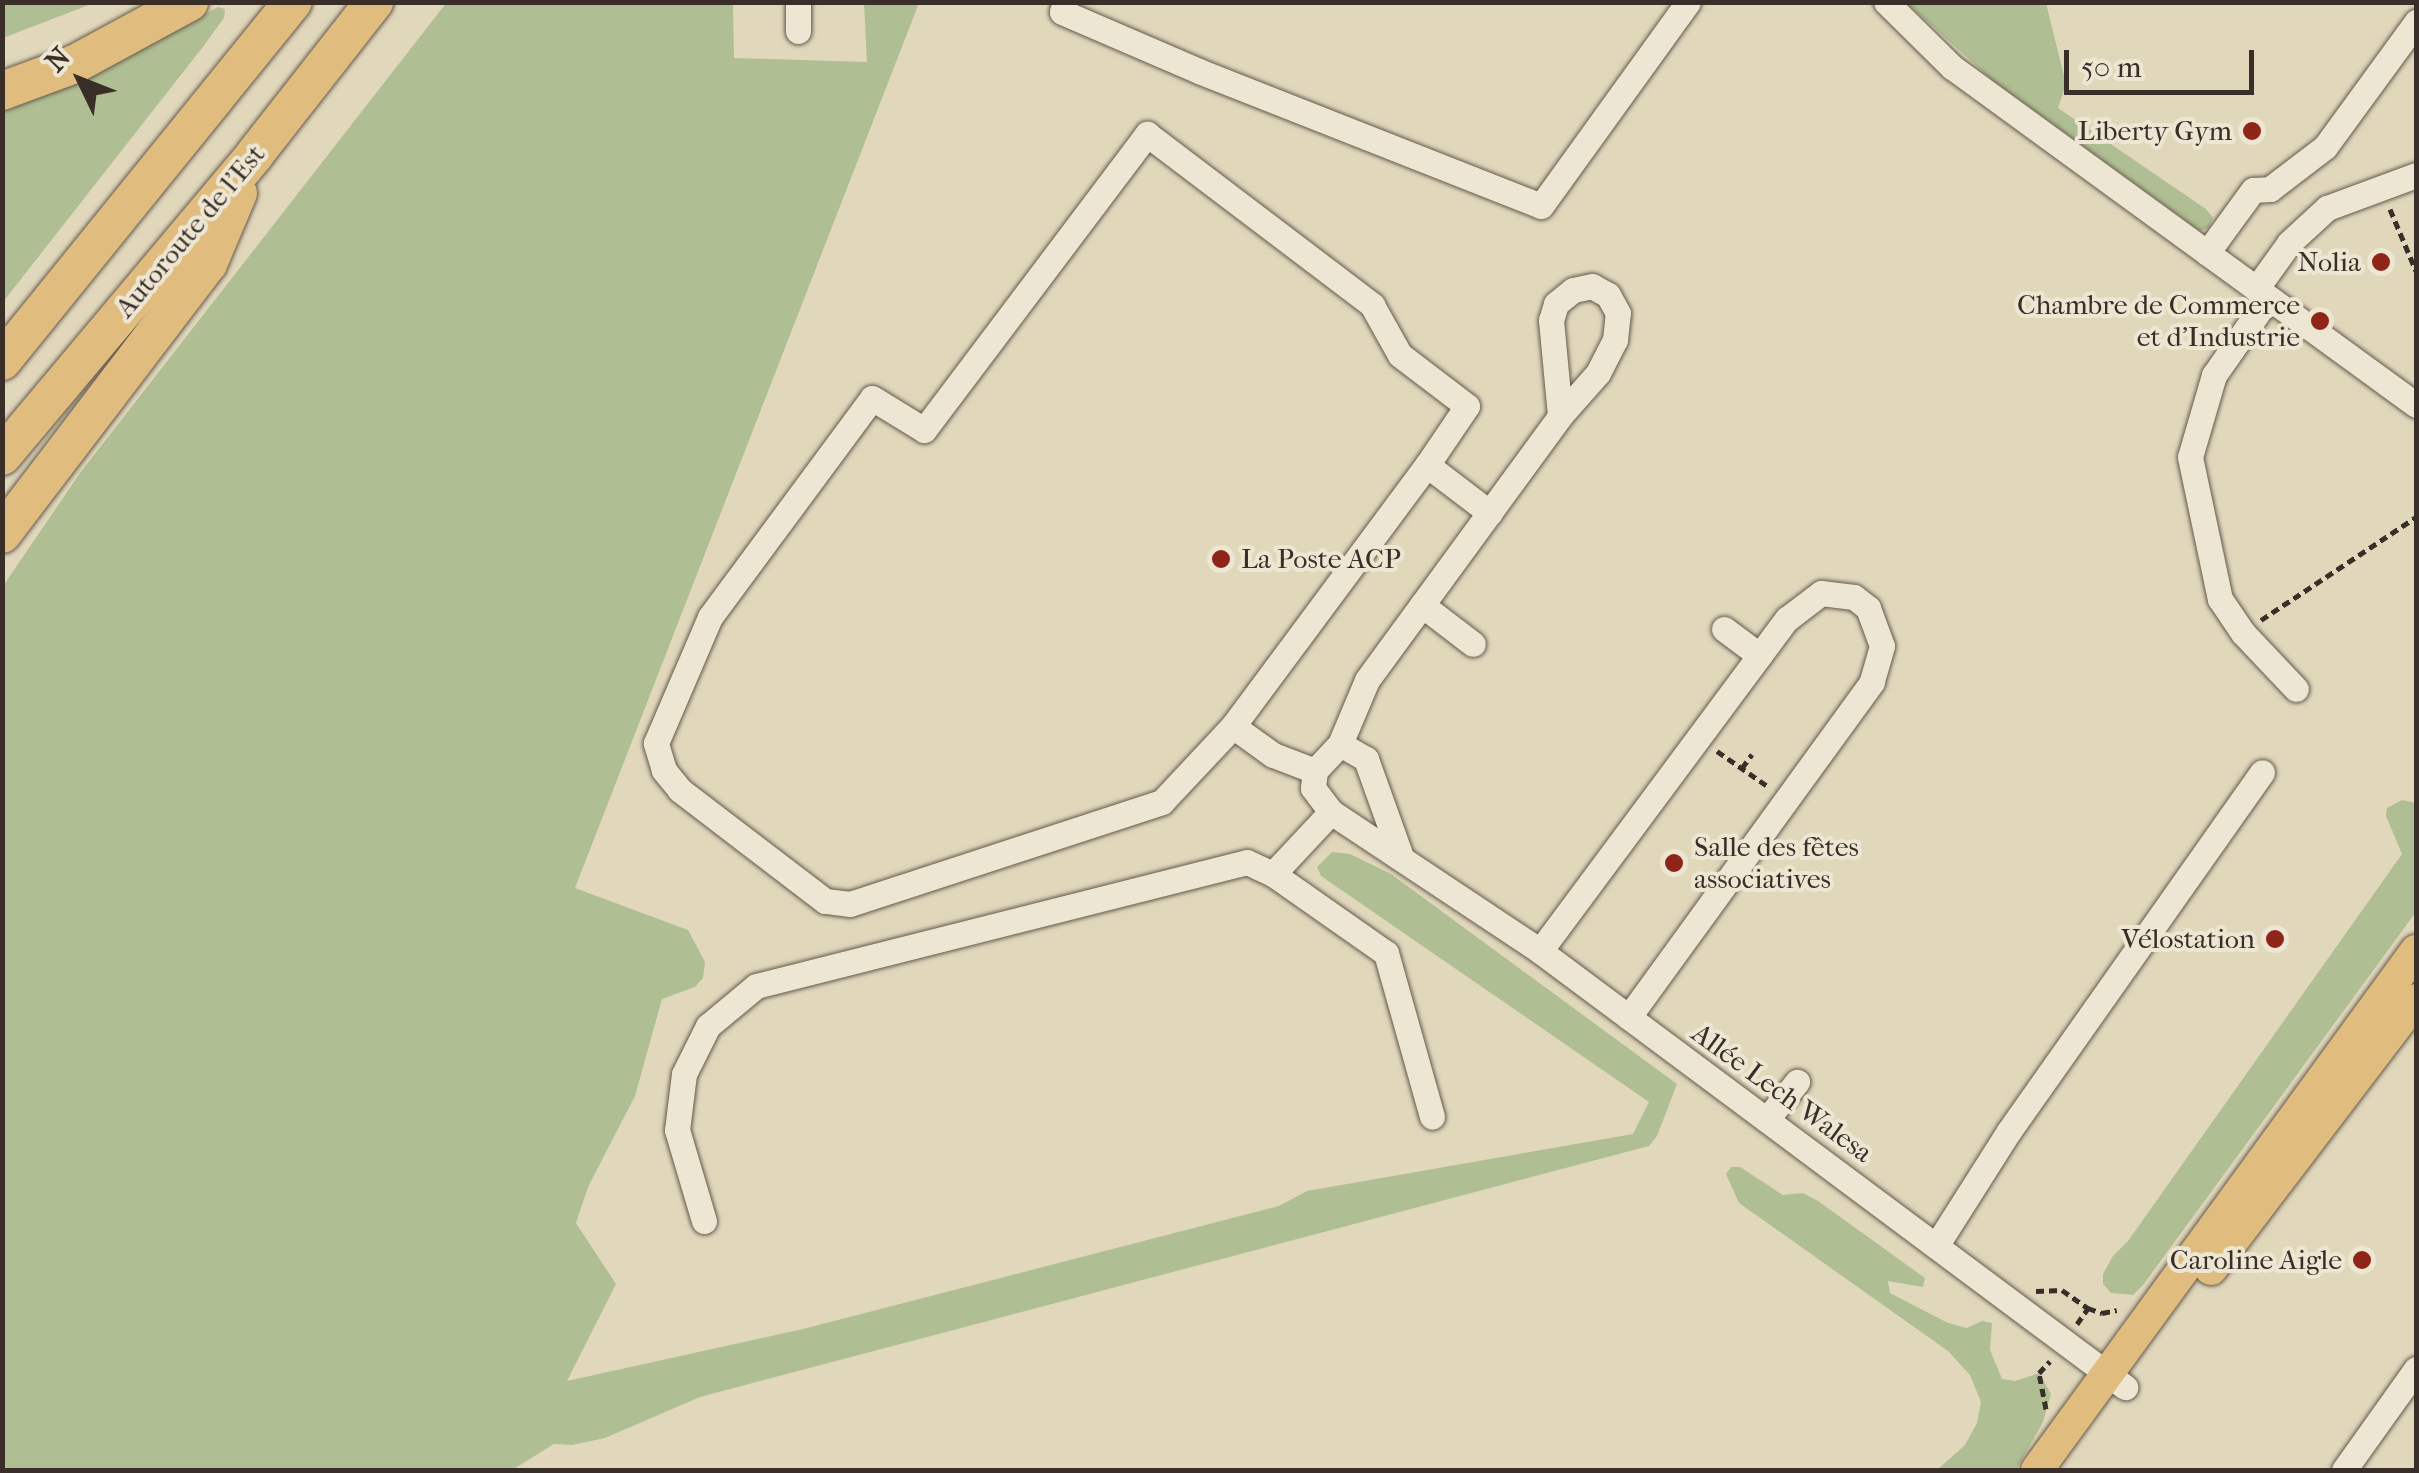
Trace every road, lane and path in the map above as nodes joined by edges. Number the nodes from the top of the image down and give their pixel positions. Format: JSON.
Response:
{"nodes":[{"id":1,"x":189,"y":2,"type":"edge"},
{"id":2,"x":293,"y":2,"type":"edge"},
{"id":3,"x":374,"y":2,"type":"edge"},
{"id":4,"x":798,"y":2,"type":"edge"},
{"id":5,"x":1065,"y":2,"type":"edge"},
{"id":6,"x":1688,"y":2,"type":"edge"},
{"id":7,"x":1886,"y":2,"type":"edge"},
{"id":8,"x":2416,"y":22,"type":"edge"},
{"id":9,"x":798,"y":31,"type":"dead end"},
{"id":10,"x":2,"y":91,"type":"edge"},
{"id":11,"x":255,"y":154,"type":"junction"},
{"id":12,"x":2416,"y":175,"type":"edge"},
{"id":13,"x":2381,"y":186,"type":"junction"},
{"id":14,"x":2207,"y":252,"type":"junction"},
{"id":15,"x":2416,"y":271,"type":"edge"},
{"id":16,"x":2262,"y":293,"type":"junction"},
{"id":17,"x":2,"y":361,"type":"edge"},
{"id":18,"x":2416,"y":405,"type":"edge"},
{"id":19,"x":1560,"y":416,"type":"junction"},
{"id":20,"x":2,"y":456,"type":"edge"},
{"id":21,"x":1426,"y":466,"type":"junction"},
{"id":22,"x":1490,"y":512,"type":"junction"},
{"id":23,"x":2416,"y":516,"type":"edge"},
{"id":24,"x":2,"y":534,"type":"edge"},
{"id":25,"x":1422,"y":605,"type":"junction"},
{"id":26,"x":1724,"y":630,"type":"dead end"},
{"id":27,"x":2243,"y":633,"type":"junction"},
{"id":28,"x":1473,"y":644,"type":"dead end"},
{"id":29,"x":1760,"y":655,"type":"junction"},
{"id":30,"x":2296,"y":689,"type":"dead end"},
{"id":31,"x":1233,"y":726,"type":"junction"},
{"id":32,"x":1699,"y":738,"type":"junction"},
{"id":33,"x":1340,"y":744,"type":"junction"},
{"id":34,"x":1752,"y":754,"type":"dead end"},
{"id":35,"x":1742,"y":768,"type":"junction"},
{"id":36,"x":1315,"y":771,"type":"junction"},
{"id":37,"x":2262,"y":772,"type":"dead end"},
{"id":38,"x":1786,"y":800,"type":"junction"},
{"id":39,"x":1331,"y":812,"type":"junction"},
{"id":40,"x":1400,"y":854,"type":"junction"},
{"id":41,"x":1273,"y":874,"type":"junction"},
{"id":42,"x":1540,"y":951,"type":"junction"},
{"id":43,"x":2416,"y":951,"type":"edge"},
{"id":44,"x":2416,"y":1000,"type":"edge"},
{"id":45,"x":1628,"y":1017,"type":"junction"},
{"id":46,"x":1796,"y":1082,"type":"dead end"},
{"id":47,"x":1432,"y":1117,"type":"dead end"},
{"id":48,"x":1768,"y":1120,"type":"junction"},
{"id":49,"x":704,"y":1221,"type":"dead end"},
{"id":50,"x":1936,"y":1246,"type":"junction"},
{"id":51,"x":2004,"y":1300,"type":"junction"},
{"id":52,"x":2088,"y":1308,"type":"dead end"},
{"id":53,"x":2416,"y":1369,"type":"edge"},
{"id":54,"x":2116,"y":1381,"type":"junction"},
{"id":55,"x":2037,"y":1470,"type":"edge"},
{"id":56,"x":2064,"y":1470,"type":"edge"},
{"id":57,"x":2344,"y":1470,"type":"edge"}],
"edges":[{"from":1,"to":10,"type":"highway"},
{"from":2,"to":17,"type":"highway"},
{"from":3,"to":11,"type":"highway","name":"Autoroute de l’Est"},
{"from":4,"to":9,"type":"street"},
{"from":5,"to":6,"type":"street"},
{"from":7,"to":14,"type":"street"},
{"from":8,"to":14,"type":"street"},
{"from":11,"to":20,"type":"highway","name":"Autoroute de l’Est"},
{"from":11,"to":24,"type":"highway"},
{"from":12,"to":13,"type":"street"},
{"from":13,"to":15,"type":"path"},
{"from":13,"to":16,"type":"street"},
{"from":14,"to":16,"type":"street"},
{"from":16,"to":18,"type":"street"},
{"from":16,"to":27,"type":"street"},
{"from":19,"to":19,"type":"street"},
{"from":19,"to":22,"type":"street"},
{"from":21,"to":22,"type":"street"},
{"from":21,"to":31,"type":"street"},
{"from":21,"to":31,"type":"street"},
{"from":22,"to":25,"type":"street"},
{"from":23,"to":27,"type":"path"},
{"from":25,"to":28,"type":"street"},
{"from":25,"to":33,"type":"street"},
{"from":26,"to":29,"type":"street"},
{"from":27,"to":30,"type":"street"},
{"from":29,"to":32,"type":"street"},
{"from":29,"to":38,"type":"street"},
{"from":31,"to":36,"type":"street"},
{"from":32,"to":35,"type":"path"},
{"from":32,"to":42,"type":"street"},
{"from":33,"to":36,"type":"street"},
{"from":33,"to":40,"type":"street"},
{"from":34,"to":35,"type":"path"},
{"from":35,"to":38,"type":"path"},
{"from":36,"to":39,"type":"street"},
{"from":37,"to":50,"type":"street"},
{"from":38,"to":45,"type":"street"},
{"from":39,"to":40,"type":"street","name":"Allée Lech Walesa"},
{"from":39,"to":41,"type":"street"},
{"from":40,"to":42,"type":"street","name":"Allée Lech Walesa"},
{"from":41,"to":47,"type":"street"},
{"from":41,"to":49,"type":"street"},
{"from":42,"to":45,"type":"street","name":"Allée Lech Walesa"},
{"from":43,"to":54,"type":"main road"},
{"from":44,"to":54,"type":"main road"},
{"from":45,"to":48,"type":"street","name":"Allée Lech Walesa"},
{"from":46,"to":48,"type":"street"},
{"from":48,"to":50,"type":"street","name":"Allée Lech Walesa"},
{"from":50,"to":51,"type":"street","name":"Allée Lech Walesa"},
{"from":51,"to":52,"type":"path"},
{"from":51,"to":54,"type":"street","name":"Allée Lech Walesa"},
{"from":53,"to":57,"type":"street"},
{"from":54,"to":55,"type":"main road"},
{"from":54,"to":56,"type":"main road"}]}
